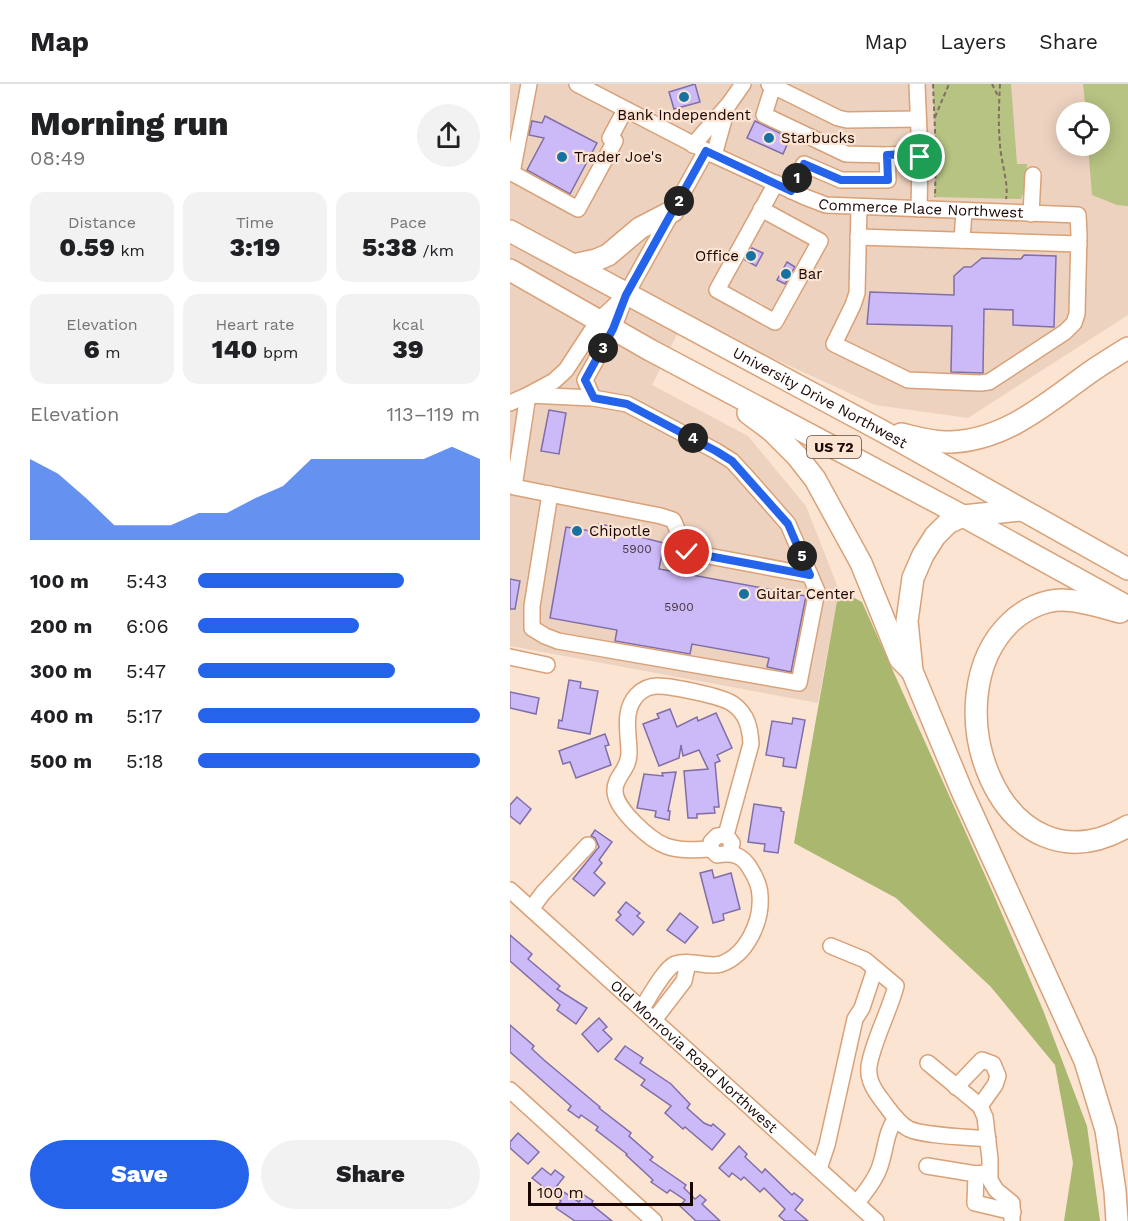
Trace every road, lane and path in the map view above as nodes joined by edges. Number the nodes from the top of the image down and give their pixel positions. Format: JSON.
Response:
{"nodes":[{"id":1,"x":529,"y":84,"type":"edge"},
{"id":2,"x":578,"y":84,"type":"edge"},
{"id":3,"x":742,"y":84,"type":"edge"},
{"id":4,"x":917,"y":84,"type":"edge"},
{"id":5,"x":933,"y":84,"type":"edge"},
{"id":6,"x":949,"y":84,"type":"edge"},
{"id":7,"x":992,"y":84,"type":"edge"},
{"id":8,"x":1000,"y":84,"type":"edge"},
{"id":9,"x":771,"y":85,"type":"edge"},
{"id":10,"x":596,"y":88,"type":"edge"},
{"id":11,"x":999,"y":99,"type":"junction"},
{"id":12,"x":729,"y":104,"type":"junction"},
{"id":13,"x":625,"y":110,"type":"junction"},
{"id":14,"x":918,"y":118,"type":"junction"},
{"id":15,"x":934,"y":120,"type":"junction"},
{"id":16,"x":704,"y":150,"type":"junction"},
{"id":17,"x":920,"y":153,"type":"junction"},
{"id":18,"x":887,"y":155,"type":"junction"},
{"id":19,"x":1034,"y":175,"type":"dead end"},
{"id":20,"x":776,"y":183,"type":"junction"},
{"id":21,"x":791,"y":191,"type":"junction"},
{"id":22,"x":945,"y":198,"type":"dead end"},
{"id":23,"x":997,"y":199,"type":"dead end"},
{"id":24,"x":859,"y":207,"type":"junction"},
{"id":25,"x":761,"y":209,"type":"junction"},
{"id":26,"x":919,"y":209,"type":"junction"},
{"id":27,"x":673,"y":211,"type":"junction"},
{"id":28,"x":964,"y":211,"type":"junction"},
{"id":29,"x":1031,"y":214,"type":"junction"},
{"id":30,"x":510,"y":231,"type":"edge"},
{"id":31,"x":858,"y":237,"type":"junction"},
{"id":32,"x":962,"y":240,"type":"junction"},
{"id":33,"x":1079,"y":244,"type":"junction"},
{"id":34,"x":573,"y":265,"type":"junction"},
{"id":35,"x":510,"y":270,"type":"edge"},
{"id":36,"x":626,"y":295,"type":"junction"},
{"id":37,"x":606,"y":325,"type":"junction"},
{"id":38,"x":1128,"y":348,"type":"edge"},
{"id":39,"x":566,"y":370,"type":"junction"},
{"id":40,"x":705,"y":379,"type":"junction"},
{"id":41,"x":528,"y":395,"type":"junction"},
{"id":42,"x":570,"y":398,"type":"junction"},
{"id":43,"x":594,"y":398,"type":"junction"},
{"id":44,"x":510,"y":403,"type":"edge"},
{"id":45,"x":882,"y":431,"type":"junction"},
{"id":46,"x":550,"y":494,"type":"junction"},
{"id":47,"x":1021,"y":510,"type":"junction"},
{"id":48,"x":963,"y":516,"type":"junction"},
{"id":49,"x":1128,"y":569,"type":"edge"},
{"id":50,"x":810,"y":575,"type":"junction"},
{"id":51,"x":1128,"y":607,"type":"edge"},
{"id":52,"x":1128,"y":614,"type":"edge"},
{"id":53,"x":510,"y":657,"type":"edge"},
{"id":54,"x":547,"y":665,"type":"dead end"},
{"id":55,"x":912,"y":671,"type":"junction"},
{"id":56,"x":1128,"y":826,"type":"edge"},
{"id":57,"x":726,"y":836,"type":"junction"},
{"id":58,"x":588,"y":845,"type":"dead end"},
{"id":59,"x":711,"y":849,"type":"junction"},
{"id":60,"x":730,"y":852,"type":"junction"},
{"id":61,"x":510,"y":890,"type":"edge"},
{"id":62,"x":531,"y":909,"type":"junction"},
{"id":63,"x":831,"y":946,"type":"dead end"},
{"id":64,"x":688,"y":963,"type":"junction"},
{"id":65,"x":875,"y":969,"type":"junction"},
{"id":66,"x":642,"y":1008,"type":"junction"},
{"id":67,"x":654,"y":1020,"type":"junction"},
{"id":68,"x":928,"y":1063,"type":"dead end"},
{"id":69,"x":956,"y":1087,"type":"junction"},
{"id":70,"x":510,"y":1090,"type":"edge"},
{"id":71,"x":980,"y":1106,"type":"junction"},
{"id":72,"x":896,"y":1118,"type":"junction"},
{"id":73,"x":988,"y":1139,"type":"junction"},
{"id":74,"x":927,"y":1166,"type":"dead end"},
{"id":75,"x":819,"y":1168,"type":"junction"},
{"id":76,"x":982,"y":1173,"type":"junction"},
{"id":77,"x":857,"y":1203,"type":"junction"},
{"id":78,"x":1012,"y":1216,"type":"edge"},
{"id":79,"x":654,"y":1221,"type":"edge"},
{"id":80,"x":876,"y":1221,"type":"edge"},
{"id":81,"x":1117,"y":1221,"type":"edge"}],
"edges":[{"from":1,"to":13,"type":"street"},
{"from":2,"to":10,"type":"street","name":"Commerce Place Northwest"},
{"from":3,"to":12,"type":"street"},
{"from":4,"to":14,"type":"street"},
{"from":5,"to":15,"type":"path"},
{"from":6,"to":15,"type":"path"},
{"from":7,"to":11,"type":"path"},
{"from":8,"to":11,"type":"path"},
{"from":9,"to":14,"type":"street"},
{"from":9,"to":18,"type":"street"},
{"from":10,"to":13,"type":"street","name":"Commerce Place Northwest"},
{"from":11,"to":23,"type":"path"},
{"from":12,"to":16,"type":"street"},
{"from":12,"to":16,"type":"street"},
{"from":13,"to":16,"type":"street","name":"Commerce Place Northwest"},
{"from":14,"to":17,"type":"street"},
{"from":15,"to":22,"type":"path"},
{"from":16,"to":20,"type":"street","name":"Commerce Place Northwest"},
{"from":16,"to":27,"type":"street"},
{"from":17,"to":18,"type":"street"},
{"from":17,"to":26,"type":"street"},
{"from":18,"to":21,"type":"street"},
{"from":19,"to":29,"type":"street"},
{"from":20,"to":21,"type":"street","name":"Commerce Place Northwest"},
{"from":20,"to":25,"type":"street"},
{"from":21,"to":24,"type":"street","name":"Commerce Place Northwest"},
{"from":24,"to":26,"type":"street","name":"Commerce Place Northwest"},
{"from":24,"to":31,"type":"street"},
{"from":25,"to":25,"type":"street"},
{"from":26,"to":28,"type":"street","name":"Commerce Place Northwest"},
{"from":27,"to":34,"type":"highway"},
{"from":27,"to":36,"type":"street"},
{"from":28,"to":29,"type":"street","name":"Commerce Place Northwest"},
{"from":28,"to":32,"type":"street"},
{"from":29,"to":33,"type":"street","name":"Commerce Place Northwest"},
{"from":30,"to":34,"type":"highway","name":"University Drive Northwest","number":"US 72"},
{"from":31,"to":32,"type":"street"},
{"from":31,"to":33,"type":"street"},
{"from":32,"to":33,"type":"street"},
{"from":34,"to":36,"type":"highway","name":"University Drive Northwest","number":"US 72"},
{"from":35,"to":37,"type":"highway","number":"US 72"},
{"from":36,"to":37,"type":"street"},
{"from":36,"to":45,"type":"highway","name":"University Drive Northwest","number":"US 72"},
{"from":37,"to":39,"type":"street"},
{"from":37,"to":40,"type":"highway","number":"US 72"},
{"from":37,"to":43,"type":"street"},
{"from":38,"to":45,"type":"highway"},
{"from":39,"to":41,"type":"street"},
{"from":39,"to":42,"type":"street"},
{"from":40,"to":48,"type":"highway","number":"US 72"},
{"from":40,"to":55,"type":"highway"},
{"from":41,"to":42,"type":"street"},
{"from":41,"to":44,"type":"street"},
{"from":41,"to":46,"type":"street"},
{"from":42,"to":43,"type":"street"},
{"from":43,"to":50,"type":"street"},
{"from":45,"to":47,"type":"highway","name":"University Drive Northwest","number":"US 72"},
{"from":46,"to":50,"type":"street"},
{"from":46,"to":50,"type":"street"},
{"from":47,"to":48,"type":"highway"},
{"from":47,"to":49,"type":"highway","name":"University Drive Northwest","number":"US 72"},
{"from":48,"to":51,"type":"highway","number":"US 72"},
{"from":48,"to":55,"type":"highway"},
{"from":52,"to":56,"type":"highway"},
{"from":53,"to":54,"type":"street"},
{"from":55,"to":81,"type":"highway"},
{"from":57,"to":59,"type":"street"},
{"from":57,"to":59,"type":"street"},
{"from":57,"to":60,"type":"street"},
{"from":58,"to":62,"type":"street"},
{"from":59,"to":60,"type":"street"},
{"from":60,"to":64,"type":"street"},
{"from":61,"to":62,"type":"street","name":"Old Monrovia Road Northwest"},
{"from":62,"to":66,"type":"street","name":"Old Monrovia Road Northwest"},
{"from":63,"to":65,"type":"street"},
{"from":64,"to":66,"type":"street"},
{"from":64,"to":67,"type":"street"},
{"from":65,"to":72,"type":"street"},
{"from":65,"to":75,"type":"street"},
{"from":66,"to":67,"type":"street","name":"Old Monrovia Road Northwest"},
{"from":67,"to":75,"type":"street","name":"Old Monrovia Road Northwest"},
{"from":68,"to":69,"type":"street"},
{"from":69,"to":71,"type":"street"},
{"from":69,"to":71,"type":"street"},
{"from":70,"to":79,"type":"street"},
{"from":71,"to":73,"type":"street"},
{"from":72,"to":73,"type":"street"},
{"from":72,"to":77,"type":"street"},
{"from":73,"to":76,"type":"street"},
{"from":74,"to":76,"type":"street"},
{"from":75,"to":77,"type":"street","name":"Old Monrovia Road Northwest"},
{"from":76,"to":78,"type":"street"},
{"from":76,"to":78,"type":"street"},
{"from":77,"to":80,"type":"street","name":"Old Monrovia Road Northwest"}]}
